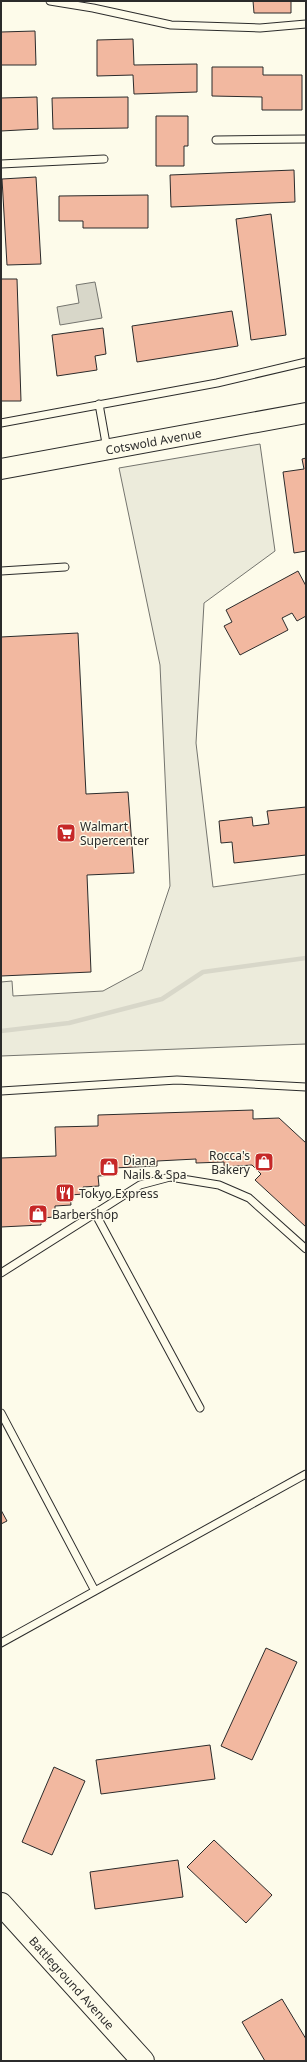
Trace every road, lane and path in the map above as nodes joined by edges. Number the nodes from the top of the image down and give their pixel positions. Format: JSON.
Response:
{"nodes":[{"id":1,"x":50,"y":1,"type":"edge"},
{"id":2,"x":306,"y":24,"type":"edge"},
{"id":3,"x":216,"y":140,"type":"dead end"},
{"id":4,"x":306,"y":140,"type":"edge"},
{"id":5,"x":104,"y":159,"type":"dead end"},
{"id":6,"x":1,"y":164,"type":"edge"},
{"id":7,"x":306,"y":362,"type":"edge"},
{"id":8,"x":99,"y":404,"type":"junction"},
{"id":9,"x":306,"y":413,"type":"edge"},
{"id":10,"x":1,"y":423,"type":"edge"},
{"id":11,"x":107,"y":449,"type":"junction"},
{"id":12,"x":1,"y":469,"type":"edge"},
{"id":13,"x":65,"y":567,"type":"dead end"},
{"id":14,"x":1,"y":571,"type":"edge"},
{"id":15,"x":306,"y":1087,"type":"edge"},
{"id":16,"x":1,"y":1091,"type":"edge"},
{"id":17,"x":96,"y":1213,"type":"junction"},
{"id":18,"x":306,"y":1249,"type":"edge"},
{"id":19,"x":1,"y":1273,"type":"edge"},
{"id":20,"x":200,"y":1408,"type":"dead end"},
{"id":21,"x":2,"y":1417,"type":"edge"},
{"id":22,"x":306,"y":1474,"type":"edge"},
{"id":23,"x":95,"y":1591,"type":"junction"},
{"id":24,"x":1,"y":1643,"type":"edge"},
{"id":25,"x":1,"y":1904,"type":"edge"},
{"id":26,"x":143,"y":2061,"type":"edge"}],
"edges":[{"from":1,"to":2,"type":"lane"},
{"from":3,"to":4,"type":"lane"},
{"from":5,"to":6,"type":"lane"},
{"from":7,"to":8,"type":"lane"},
{"from":8,"to":10,"type":"lane"},
{"from":8,"to":11,"type":"lane"},
{"from":9,"to":11,"type":"street","name":"Cotswold Avenue"},
{"from":11,"to":12,"type":"street","name":"Cotswold Avenue"},
{"from":13,"to":14,"type":"lane"},
{"from":15,"to":16,"type":"lane"},
{"from":17,"to":18,"type":"lane"},
{"from":17,"to":19,"type":"lane"},
{"from":17,"to":20,"type":"lane"},
{"from":21,"to":23,"type":"lane"},
{"from":22,"to":23,"type":"lane"},
{"from":23,"to":24,"type":"lane"},
{"from":25,"to":26,"type":"main road","name":"Battleground Avenue"}]}
